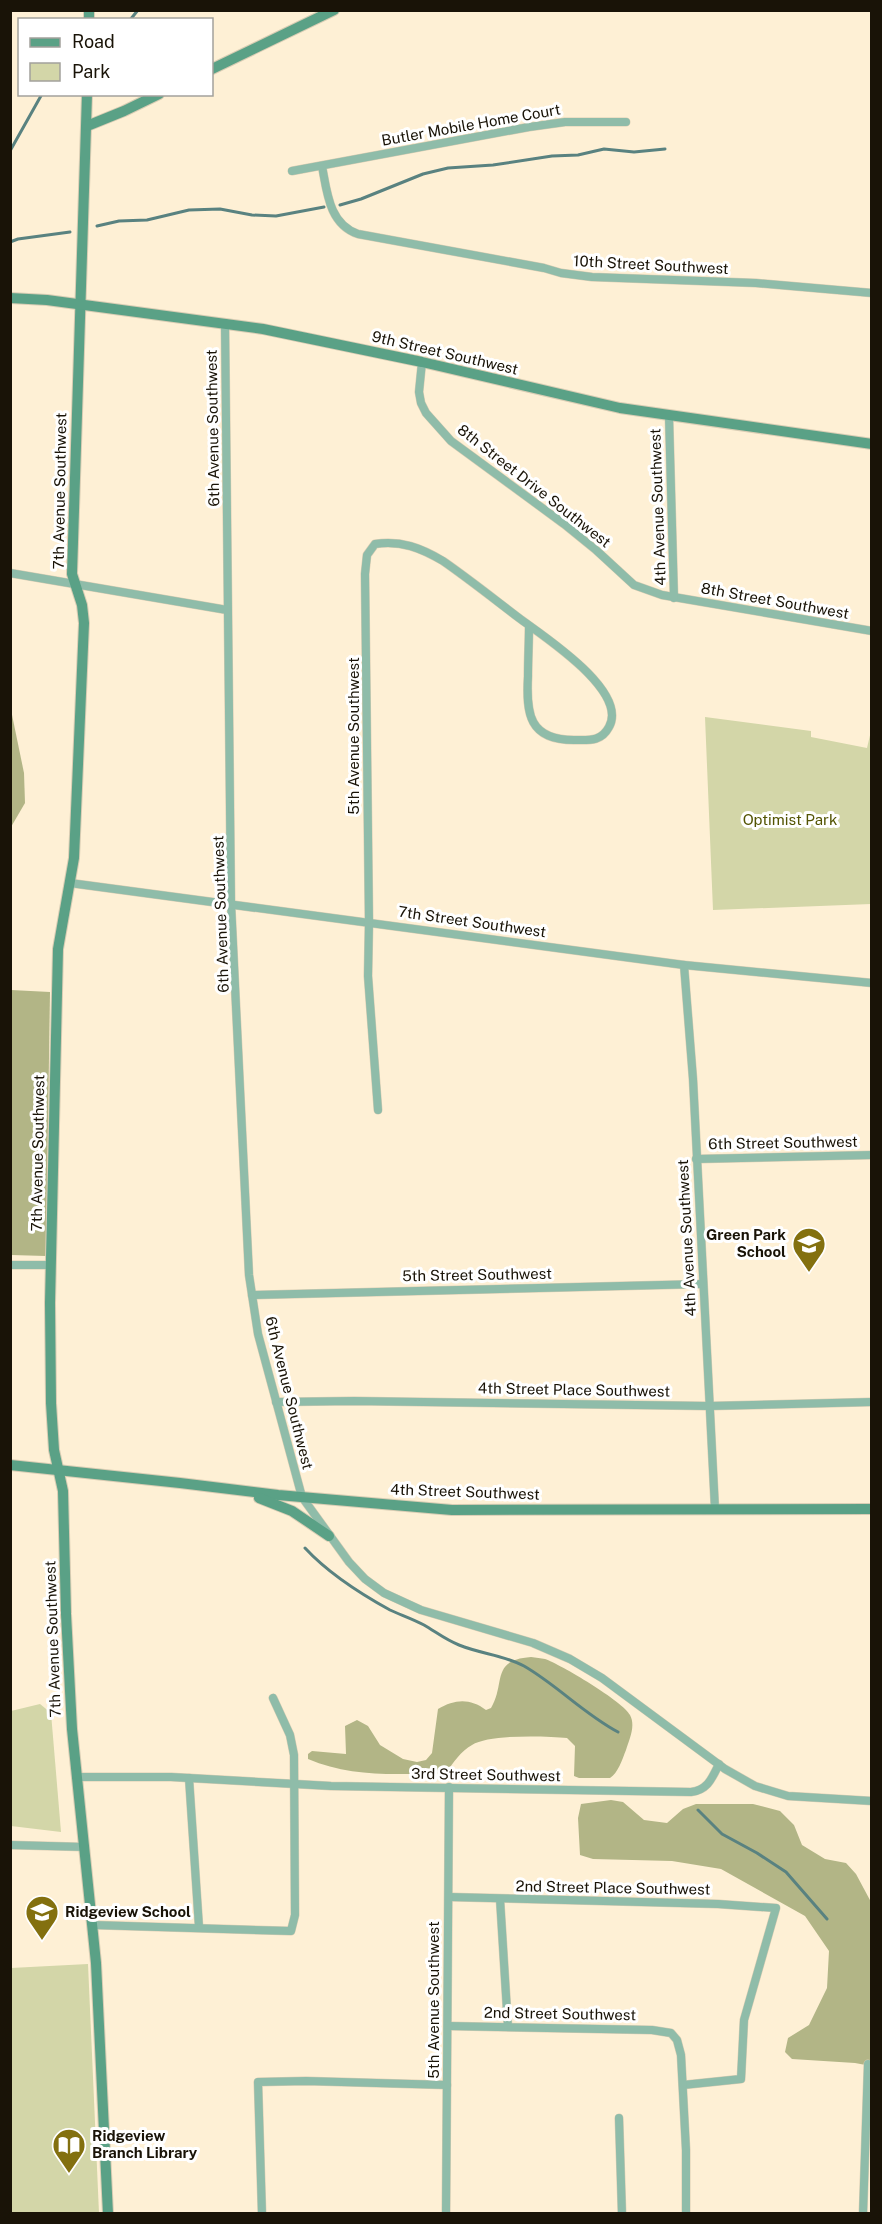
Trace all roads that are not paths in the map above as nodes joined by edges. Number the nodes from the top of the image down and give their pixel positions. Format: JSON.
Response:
{"nodes":[{"id":1,"x":334,"y":10,"type":"edge"},
{"id":2,"x":213,"y":69,"type":"edge"},
{"id":3,"x":87,"y":96,"type":"edge"},
{"id":4,"x":155,"y":96,"type":"edge"},
{"id":5,"x":626,"y":122,"type":"dead end"},
{"id":6,"x":87,"y":126,"type":"junction"},
{"id":7,"x":322,"y":166,"type":"junction"},
{"id":8,"x":292,"y":171,"type":"dead end"},
{"id":9,"x":872,"y":293,"type":"edge"},
{"id":10,"x":10,"y":298,"type":"edge"},
{"id":11,"x":81,"y":304,"type":"junction"},
{"id":12,"x":225,"y":323,"type":"junction"},
{"id":13,"x":422,"y":362,"type":"junction"},
{"id":14,"x":669,"y":416,"type":"junction"},
{"id":15,"x":872,"y":444,"type":"edge"},
{"id":16,"x":10,"y":573,"type":"edge"},
{"id":17,"x":75,"y":585,"type":"junction"},
{"id":18,"x":674,"y":598,"type":"junction"},
{"id":19,"x":227,"y":610,"type":"junction"},
{"id":20,"x":529,"y":626,"type":"junction"},
{"id":21,"x":872,"y":631,"type":"edge"},
{"id":22,"x":70,"y":883,"type":"junction"},
{"id":23,"x":231,"y":903,"type":"junction"},
{"id":24,"x":369,"y":922,"type":"junction"},
{"id":25,"x":684,"y":965,"type":"junction"},
{"id":26,"x":872,"y":983,"type":"edge"},
{"id":27,"x":378,"y":1110,"type":"dead end"},
{"id":28,"x":872,"y":1155,"type":"edge"},
{"id":29,"x":696,"y":1159,"type":"junction"},
{"id":30,"x":10,"y":1265,"type":"edge"},
{"id":31,"x":50,"y":1265,"type":"junction"},
{"id":32,"x":703,"y":1284,"type":"junction"},
{"id":33,"x":252,"y":1295,"type":"junction"},
{"id":34,"x":276,"y":1402,"type":"junction"},
{"id":35,"x":872,"y":1402,"type":"edge"},
{"id":36,"x":710,"y":1406,"type":"junction"},
{"id":37,"x":10,"y":1465,"type":"edge"},
{"id":38,"x":59,"y":1470,"type":"junction"},
{"id":39,"x":227,"y":1488,"type":"junction"},
{"id":40,"x":302,"y":1497,"type":"junction"},
{"id":41,"x":715,"y":1509,"type":"junction"},
{"id":42,"x":872,"y":1509,"type":"edge"},
{"id":43,"x":329,"y":1536,"type":"junction"},
{"id":44,"x":273,"y":1698,"type":"dead end"},
{"id":45,"x":719,"y":1764,"type":"junction"},
{"id":46,"x":77,"y":1777,"type":"junction"},
{"id":47,"x":189,"y":1778,"type":"junction"},
{"id":48,"x":295,"y":1784,"type":"junction"},
{"id":49,"x":449,"y":1787,"type":"junction"},
{"id":50,"x":872,"y":1801,"type":"edge"},
{"id":51,"x":10,"y":1845,"type":"edge"},
{"id":52,"x":85,"y":1847,"type":"junction"},
{"id":53,"x":449,"y":1898,"type":"junction"},
{"id":54,"x":500,"y":1899,"type":"junction"},
{"id":55,"x":93,"y":1925,"type":"junction"},
{"id":56,"x":199,"y":1928,"type":"junction"},
{"id":57,"x":448,"y":2026,"type":"junction"},
{"id":58,"x":508,"y":2027,"type":"junction"},
{"id":59,"x":868,"y":2064,"type":"dead end"},
{"id":60,"x":447,"y":2085,"type":"junction"},
{"id":61,"x":683,"y":2085,"type":"junction"},
{"id":62,"x":619,"y":2118,"type":"dead end"},
{"id":63,"x":108,"y":2214,"type":"edge"},
{"id":64,"x":262,"y":2214,"type":"edge"},
{"id":65,"x":446,"y":2214,"type":"edge"},
{"id":66,"x":622,"y":2214,"type":"edge"},
{"id":67,"x":686,"y":2214,"type":"edge"},
{"id":68,"x":863,"y":2214,"type":"edge"}],
"edges":[{"from":1,"to":2,"type":"street"},
{"from":3,"to":6,"type":"street","name":"7th Avenue Southwest"},
{"from":4,"to":6,"type":"street"},
{"from":5,"to":7,"type":"street","name":"Butler Mobile Home Court"},
{"from":6,"to":11,"type":"street","name":"7th Avenue Southwest"},
{"from":7,"to":8,"type":"street","name":"Butler Mobile Home Court"},
{"from":7,"to":9,"type":"street","name":"10th Street Southwest"},
{"from":10,"to":11,"type":"street","name":"9th Street Southwest"},
{"from":11,"to":12,"type":"street","name":"9th Street Southwest"},
{"from":11,"to":17,"type":"street","name":"7th Avenue Southwest"},
{"from":12,"to":13,"type":"street","name":"9th Street Southwest"},
{"from":12,"to":19,"type":"street","name":"6th Avenue Southwest"},
{"from":13,"to":14,"type":"street","name":"9th Street Southwest"},
{"from":13,"to":18,"type":"street","name":"8th Street Drive Southwest"},
{"from":14,"to":15,"type":"street","name":"9th Street Southwest"},
{"from":14,"to":18,"type":"street","name":"4th Avenue Southwest"},
{"from":16,"to":17,"type":"street"},
{"from":17,"to":19,"type":"street"},
{"from":17,"to":22,"type":"street","name":"7th Avenue Southwest"},
{"from":18,"to":21,"type":"street","name":"8th Street Southwest"},
{"from":19,"to":23,"type":"street","name":"6th Avenue Southwest"},
{"from":20,"to":20,"type":"street","name":"5th Avenue Southwest"},
{"from":20,"to":24,"type":"street","name":"5th Avenue Southwest"},
{"from":22,"to":23,"type":"street","name":"7th Street Southwest"},
{"from":22,"to":31,"type":"street","name":"7th Avenue Southwest"},
{"from":23,"to":24,"type":"street","name":"7th Street Southwest"},
{"from":23,"to":33,"type":"street","name":"6th Avenue Southwest"},
{"from":24,"to":25,"type":"street","name":"7th Street Southwest"},
{"from":24,"to":27,"type":"street","name":"5th Avenue Southwest"},
{"from":25,"to":26,"type":"street","name":"7th Street Southwest"},
{"from":25,"to":29,"type":"street","name":"4th Avenue Southwest"},
{"from":28,"to":29,"type":"street","name":"6th Street Southwest"},
{"from":29,"to":32,"type":"street","name":"4th Avenue Southwest"},
{"from":30,"to":31,"type":"street"},
{"from":31,"to":38,"type":"street","name":"7th Avenue Southwest"},
{"from":32,"to":33,"type":"street","name":"5th Street Southwest"},
{"from":32,"to":36,"type":"street","name":"4th Avenue Southwest"},
{"from":33,"to":34,"type":"street","name":"6th Avenue Southwest"},
{"from":34,"to":36,"type":"street","name":"4th Street Place Southwest"},
{"from":34,"to":40,"type":"street","name":"6th Avenue Southwest"},
{"from":35,"to":36,"type":"street","name":"4th Street Place Southwest"},
{"from":36,"to":41,"type":"street","name":"4th Avenue Southwest"},
{"from":37,"to":38,"type":"street","name":"4th Street Southwest"},
{"from":38,"to":39,"type":"street","name":"4th Street Southwest"},
{"from":38,"to":46,"type":"street","name":"7th Avenue Southwest"},
{"from":39,"to":40,"type":"street","name":"4th Street Southwest"},
{"from":39,"to":43,"type":"street"},
{"from":40,"to":41,"type":"street","name":"4th Street Southwest"},
{"from":40,"to":43,"type":"street","name":"6th Avenue Southwest"},
{"from":41,"to":42,"type":"street","name":"4th Street Southwest"},
{"from":43,"to":45,"type":"street","name":"6th Avenue Southwest"},
{"from":44,"to":48,"type":"street"},
{"from":45,"to":49,"type":"street","name":"3rd Street Southwest"},
{"from":45,"to":50,"type":"street"},
{"from":46,"to":47,"type":"street","name":"3rd Street Southwest"},
{"from":46,"to":52,"type":"street","name":"7th Avenue Southwest"},
{"from":47,"to":48,"type":"street","name":"3rd Street Southwest"},
{"from":47,"to":56,"type":"street"},
{"from":48,"to":49,"type":"street","name":"3rd Street Southwest"},
{"from":48,"to":56,"type":"street"},
{"from":49,"to":53,"type":"street","name":"5th Avenue Southwest"},
{"from":51,"to":52,"type":"street"},
{"from":52,"to":55,"type":"street","name":"7th Avenue Southwest"},
{"from":53,"to":54,"type":"street","name":"2nd Street Place Southwest"},
{"from":53,"to":57,"type":"street","name":"5th Avenue Southwest"},
{"from":54,"to":58,"type":"street"},
{"from":54,"to":61,"type":"street","name":"2nd Street Place Southwest"},
{"from":55,"to":56,"type":"street"},
{"from":55,"to":63,"type":"street","name":"7th Avenue Southwest"},
{"from":57,"to":58,"type":"street","name":"2nd Street Southwest"},
{"from":57,"to":60,"type":"street","name":"5th Avenue Southwest"},
{"from":58,"to":61,"type":"street","name":"2nd Street Southwest"},
{"from":59,"to":68,"type":"street"},
{"from":60,"to":64,"type":"street"},
{"from":60,"to":65,"type":"street","name":"5th Avenue Southwest"},
{"from":61,"to":67,"type":"street"},
{"from":62,"to":66,"type":"street"}]}
